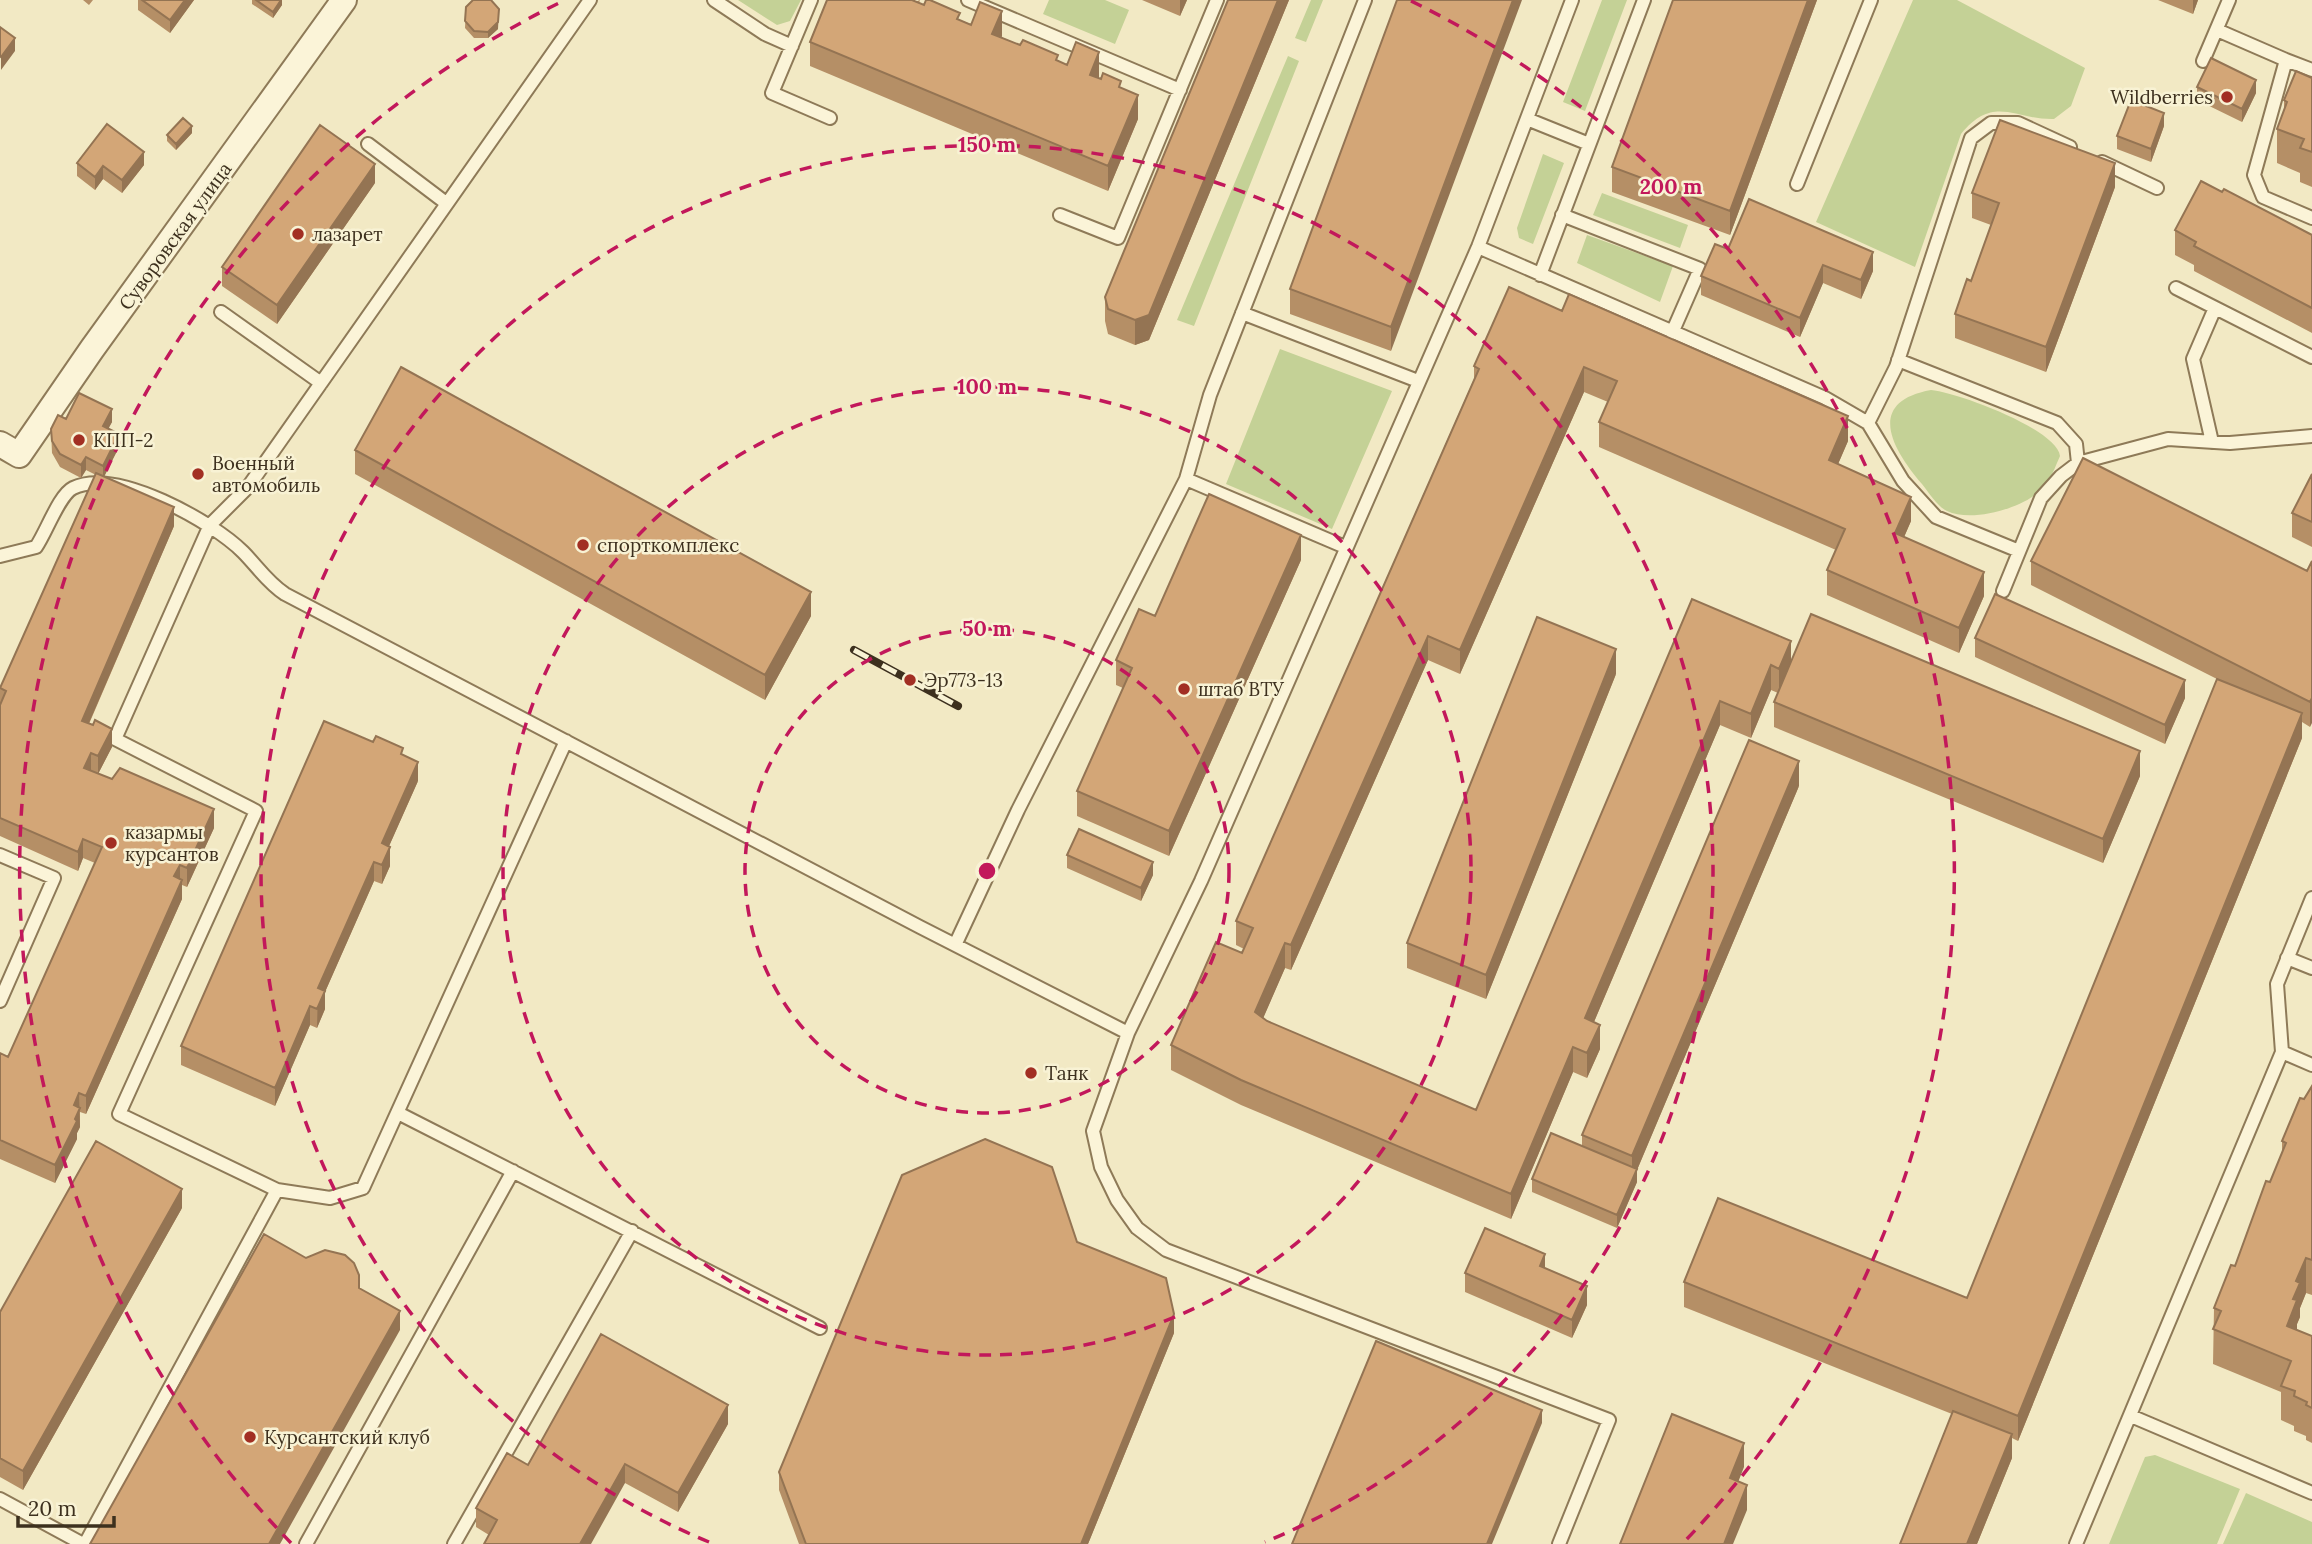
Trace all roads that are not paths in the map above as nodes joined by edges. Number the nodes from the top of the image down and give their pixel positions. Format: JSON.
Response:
{"nodes":[{"id":1,"x":344,"y":0,"type":"edge"},
{"id":2,"x":590,"y":0,"type":"edge"},
{"id":3,"x":714,"y":0,"type":"edge"},
{"id":4,"x":811,"y":0,"type":"edge"},
{"id":5,"x":968,"y":0,"type":"edge"},
{"id":6,"x":1217,"y":0,"type":"edge"},
{"id":7,"x":1366,"y":0,"type":"edge"},
{"id":8,"x":1572,"y":0,"type":"edge"},
{"id":9,"x":1644,"y":0,"type":"edge"},
{"id":10,"x":1871,"y":0,"type":"edge"},
{"id":11,"x":2229,"y":0,"type":"edge"},
{"id":12,"x":2217,"y":30,"type":"junction"},
{"id":13,"x":792,"y":46,"type":"junction"},
{"id":14,"x":2286,"y":60,"type":"junction"},
{"id":15,"x":2203,"y":61,"type":"dead end"},
{"id":16,"x":2312,"y":70,"type":"edge"},
{"id":17,"x":1180,"y":90,"type":"junction"},
{"id":18,"x":830,"y":118,"type":"dead end"},
{"id":19,"x":1527,"y":119,"type":"junction"},
{"id":20,"x":368,"y":144,"type":"dead end"},
{"id":21,"x":1589,"y":144,"type":"junction"},
{"id":22,"x":2081,"y":152,"type":"edge"},
{"id":23,"x":2094,"y":158,"type":"edge"},
{"id":24,"x":1797,"y":184,"type":"dead end"},
{"id":25,"x":2157,"y":188,"type":"dead end"},
{"id":26,"x":446,"y":204,"type":"junction"},
{"id":27,"x":1060,"y":215,"type":"dead end"},
{"id":28,"x":1562,"y":215,"type":"junction"},
{"id":29,"x":2312,"y":218,"type":"edge"},
{"id":30,"x":1478,"y":247,"type":"junction"},
{"id":31,"x":1540,"y":275,"type":"junction"},
{"id":32,"x":2176,"y":288,"type":"dead end"},
{"id":33,"x":2215,"y":308,"type":"junction"},
{"id":34,"x":221,"y":312,"type":"dead end"},
{"id":35,"x":1242,"y":313,"type":"junction"},
{"id":36,"x":1672,"y":333,"type":"junction"},
{"id":37,"x":2312,"y":357,"type":"edge"},
{"id":38,"x":1898,"y":360,"type":"junction"},
{"id":39,"x":1418,"y":382,"type":"junction"},
{"id":40,"x":321,"y":383,"type":"junction"},
{"id":41,"x":1868,"y":422,"type":"junction"},
{"id":42,"x":2312,"y":436,"type":"edge"},
{"id":43,"x":2212,"y":442,"type":"junction"},
{"id":44,"x":0,"y":444,"type":"edge"},
{"id":45,"x":2078,"y":463,"type":"junction"},
{"id":46,"x":1186,"y":479,"type":"junction"},
{"id":47,"x":210,"y":525,"type":"junction"},
{"id":48,"x":1345,"y":547,"type":"junction"},
{"id":49,"x":2019,"y":551,"type":"junction"},
{"id":50,"x":0,"y":556,"type":"edge"},
{"id":51,"x":2003,"y":591,"type":"dead end"},
{"id":52,"x":566,"y":741,"type":"junction"},
{"id":53,"x":0,"y":855,"type":"edge"},
{"id":54,"x":2312,"y":898,"type":"edge"},
{"id":55,"x":956,"y":943,"type":"junction"},
{"id":56,"x":2287,"y":958,"type":"junction"},
{"id":57,"x":2312,"y":968,"type":"edge"},
{"id":58,"x":0,"y":1001,"type":"edge"},
{"id":59,"x":1128,"y":1033,"type":"junction"},
{"id":60,"x":2281,"y":1052,"type":"junction"},
{"id":61,"x":2312,"y":1065,"type":"edge"},
{"id":62,"x":398,"y":1113,"type":"junction"},
{"id":63,"x":513,"y":1171,"type":"junction"},
{"id":64,"x":277,"y":1190,"type":"junction"},
{"id":65,"x":632,"y":1231,"type":"junction"},
{"id":66,"x":820,"y":1328,"type":"dead end"},
{"id":67,"x":2131,"y":1416,"type":"junction"},
{"id":68,"x":2312,"y":1493,"type":"edge"},
{"id":69,"x":0,"y":1499,"type":"edge"},
{"id":70,"x":84,"y":1544,"type":"edge"},
{"id":71,"x":306,"y":1544,"type":"edge"},
{"id":72,"x":454,"y":1544,"type":"edge"},
{"id":73,"x":1559,"y":1544,"type":"edge"},
{"id":74,"x":2076,"y":1544,"type":"edge"}],
"edges":[{"from":1,"to":44,"type":"street","name":"Суворовская улица"},
{"from":2,"to":26,"type":"lane"},
{"from":3,"to":13,"type":"lane"},
{"from":4,"to":13,"type":"lane"},
{"from":5,"to":17,"type":"lane"},
{"from":6,"to":17,"type":"lane"},
{"from":7,"to":35,"type":"lane"},
{"from":8,"to":19,"type":"lane"},
{"from":9,"to":21,"type":"lane"},
{"from":10,"to":24,"type":"lane"},
{"from":11,"to":12,"type":"lane"},
{"from":12,"to":14,"type":"lane"},
{"from":12,"to":15,"type":"lane"},
{"from":13,"to":18,"type":"lane"},
{"from":14,"to":16,"type":"lane"},
{"from":14,"to":29,"type":"lane"},
{"from":17,"to":27,"type":"lane"},
{"from":19,"to":21,"type":"lane"},
{"from":19,"to":30,"type":"lane"},
{"from":20,"to":26,"type":"lane"},
{"from":21,"to":28,"type":"lane"},
{"from":22,"to":38,"type":"lane"},
{"from":23,"to":25,"type":"lane"},
{"from":26,"to":40,"type":"lane"},
{"from":28,"to":31,"type":"lane"},
{"from":28,"to":36,"type":"lane"},
{"from":30,"to":31,"type":"lane"},
{"from":30,"to":39,"type":"lane"},
{"from":31,"to":36,"type":"lane"},
{"from":32,"to":33,"type":"lane"},
{"from":33,"to":37,"type":"lane"},
{"from":33,"to":43,"type":"lane"},
{"from":34,"to":40,"type":"lane"},
{"from":35,"to":39,"type":"lane"},
{"from":35,"to":46,"type":"lane"},
{"from":36,"to":41,"type":"lane"},
{"from":38,"to":41,"type":"lane"},
{"from":38,"to":45,"type":"lane"},
{"from":39,"to":48,"type":"lane"},
{"from":40,"to":47,"type":"lane"},
{"from":41,"to":49,"type":"lane"},
{"from":42,"to":43,"type":"lane"},
{"from":43,"to":45,"type":"lane"},
{"from":45,"to":49,"type":"lane"},
{"from":46,"to":48,"type":"lane"},
{"from":46,"to":55,"type":"lane"},
{"from":47,"to":50,"type":"lane"},
{"from":47,"to":52,"type":"lane"},
{"from":47,"to":64,"type":"lane"},
{"from":48,"to":59,"type":"lane"},
{"from":49,"to":51,"type":"lane"},
{"from":52,"to":55,"type":"lane"},
{"from":52,"to":62,"type":"lane"},
{"from":53,"to":58,"type":"lane"},
{"from":54,"to":56,"type":"lane"},
{"from":55,"to":59,"type":"lane"},
{"from":56,"to":57,"type":"lane"},
{"from":56,"to":60,"type":"lane"},
{"from":59,"to":73,"type":"lane"},
{"from":60,"to":61,"type":"lane"},
{"from":60,"to":67,"type":"lane"},
{"from":62,"to":63,"type":"lane"},
{"from":62,"to":64,"type":"lane"},
{"from":63,"to":65,"type":"lane"},
{"from":63,"to":71,"type":"lane"},
{"from":64,"to":70,"type":"lane"},
{"from":65,"to":66,"type":"lane"},
{"from":65,"to":72,"type":"lane"},
{"from":67,"to":68,"type":"lane"},
{"from":67,"to":74,"type":"lane"},
{"from":69,"to":70,"type":"lane"}]}
